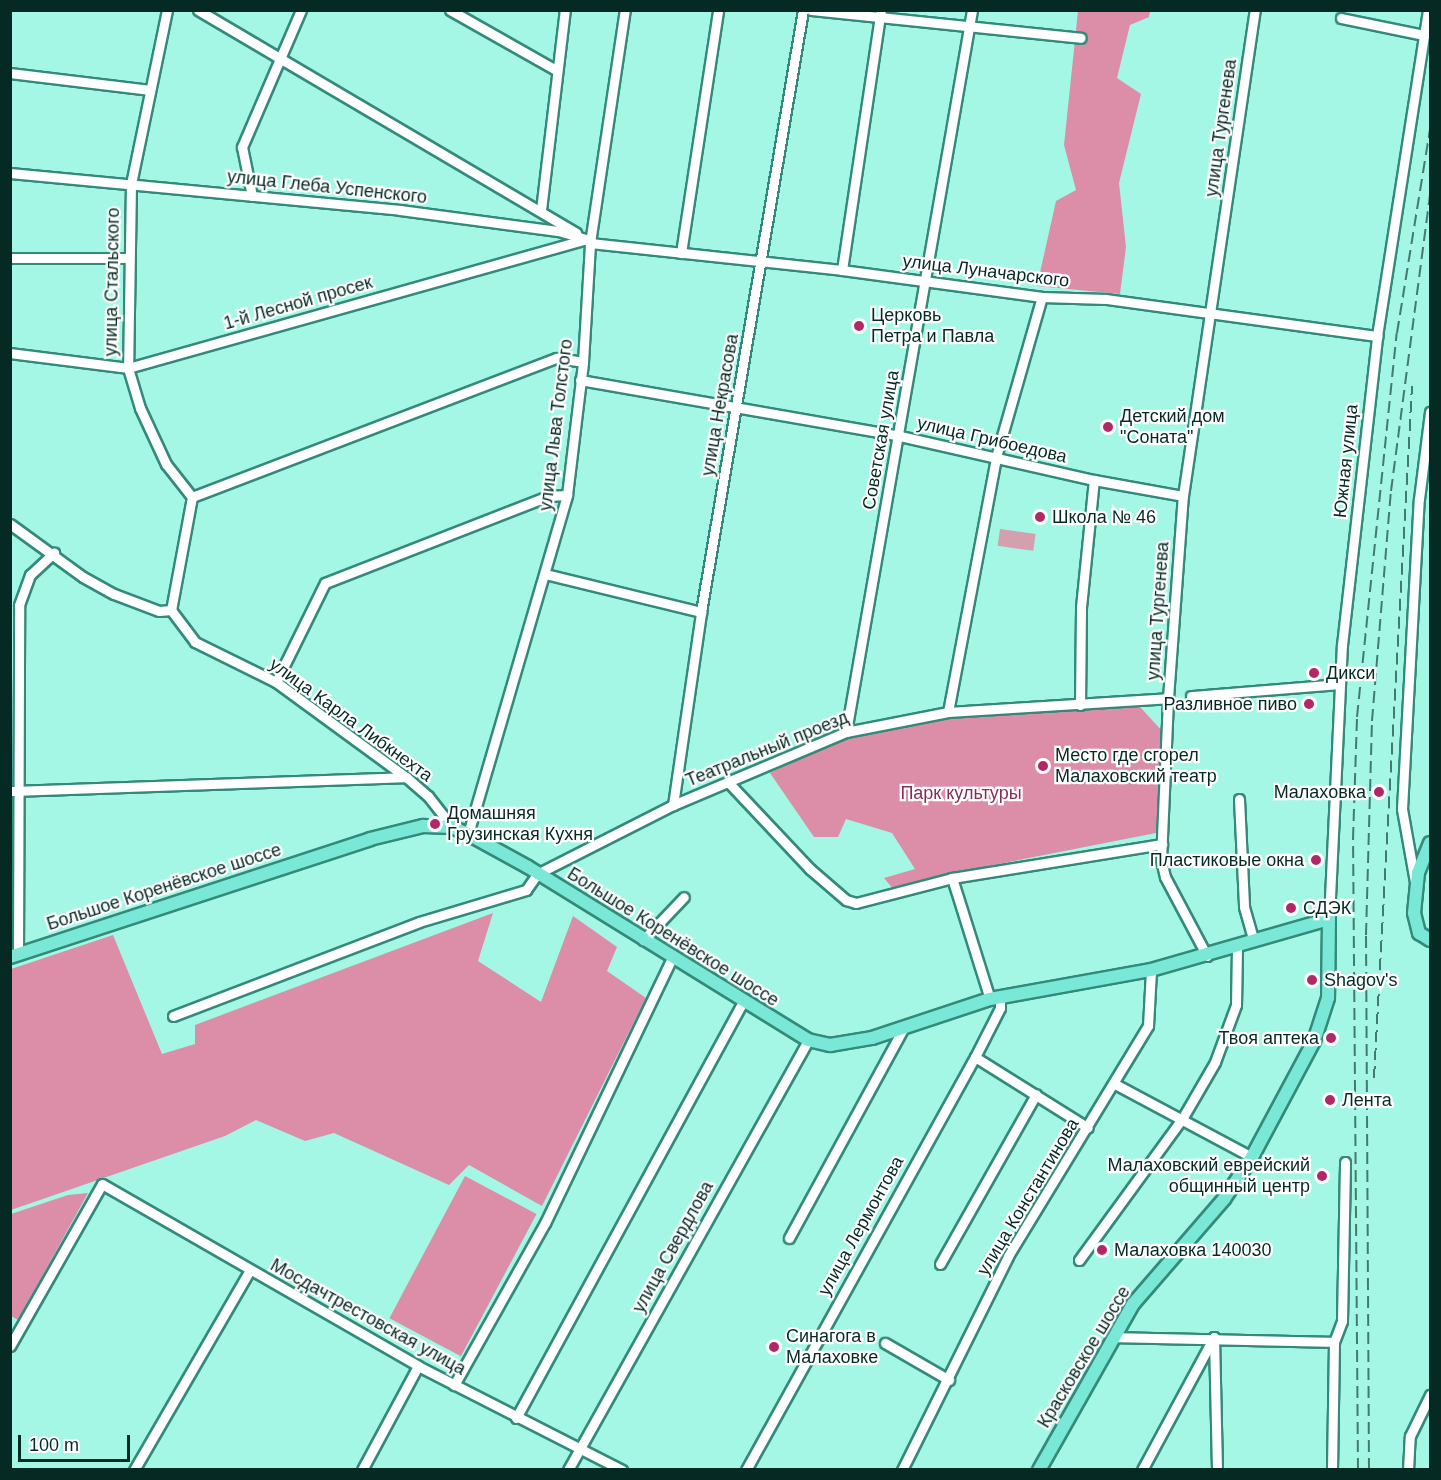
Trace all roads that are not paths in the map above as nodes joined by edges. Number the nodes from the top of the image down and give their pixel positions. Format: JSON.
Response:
{"nodes":[{"id":1,"x":167,"y":10,"type":"edge"},
{"id":2,"x":198,"y":10,"type":"edge"},
{"id":3,"x":300,"y":10,"type":"edge"},
{"id":4,"x":450,"y":10,"type":"edge"},
{"id":5,"x":565,"y":10,"type":"edge"},
{"id":6,"x":625,"y":10,"type":"edge"},
{"id":7,"x":718,"y":10,"type":"edge"},
{"id":8,"x":803,"y":10,"type":"edge"},
{"id":9,"x":811,"y":10,"type":"edge"},
{"id":10,"x":972,"y":10,"type":"edge"},
{"id":11,"x":1255,"y":10,"type":"edge"},
{"id":12,"x":1428,"y":10,"type":"edge"},
{"id":13,"x":880,"y":15,"type":"edge"},
{"id":14,"x":1341,"y":18,"type":"dead end"},
{"id":15,"x":969,"y":27,"type":"junction"},
{"id":16,"x":1424,"y":35,"type":"junction"},
{"id":17,"x":1081,"y":38,"type":"dead end"},
{"id":18,"x":279,"y":58,"type":"junction"},
{"id":19,"x":556,"y":70,"type":"junction"},
{"id":20,"x":10,"y":73,"type":"edge"},
{"id":21,"x":150,"y":90,"type":"junction"},
{"id":22,"x":10,"y":173,"type":"edge"},
{"id":23,"x":131,"y":184,"type":"junction"},
{"id":24,"x":252,"y":196,"type":"junction"},
{"id":25,"x":541,"y":210,"type":"junction"},
{"id":26,"x":588,"y":241,"type":"junction"},
{"id":27,"x":681,"y":253,"type":"junction"},
{"id":28,"x":10,"y":258,"type":"edge"},
{"id":29,"x":127,"y":258,"type":"junction"},
{"id":30,"x":760,"y":263,"type":"junction"},
{"id":31,"x":842,"y":270,"type":"junction"},
{"id":32,"x":924,"y":280,"type":"junction"},
{"id":33,"x":1042,"y":297,"type":"junction"},
{"id":34,"x":1210,"y":315,"type":"junction"},
{"id":35,"x":1377,"y":336,"type":"junction"},
{"id":36,"x":10,"y":353,"type":"edge"},
{"id":37,"x":583,"y":362,"type":"junction"},
{"id":38,"x":128,"y":368,"type":"junction"},
{"id":39,"x":580,"y":380,"type":"junction"},
{"id":40,"x":737,"y":410,"type":"junction"},
{"id":41,"x":1431,"y":412,"type":"edge"},
{"id":42,"x":900,"y":436,"type":"junction"},
{"id":43,"x":996,"y":457,"type":"junction"},
{"id":44,"x":1094,"y":480,"type":"junction"},
{"id":45,"x":567,"y":495,"type":"junction"},
{"id":46,"x":1183,"y":495,"type":"junction"},
{"id":47,"x":192,"y":497,"type":"junction"},
{"id":48,"x":10,"y":524,"type":"edge"},
{"id":49,"x":54,"y":553,"type":"junction"},
{"id":50,"x":545,"y":574,"type":"junction"},
{"id":51,"x":171,"y":610,"type":"junction"},
{"id":52,"x":701,"y":612,"type":"junction"},
{"id":53,"x":276,"y":682,"type":"junction"},
{"id":54,"x":1339,"y":684,"type":"junction"},
{"id":55,"x":1191,"y":696,"type":"dead end"},
{"id":56,"x":1168,"y":698,"type":"junction"},
{"id":57,"x":1080,"y":705,"type":"junction"},
{"id":58,"x":948,"y":712,"type":"junction"},
{"id":59,"x":846,"y":732,"type":"junction"},
{"id":60,"x":406,"y":777,"type":"junction"},
{"id":61,"x":728,"y":782,"type":"junction"},
{"id":62,"x":15,"y":791,"type":"edge"},
{"id":63,"x":1239,"y":799,"type":"dead end"},
{"id":64,"x":673,"y":805,"type":"junction"},
{"id":65,"x":452,"y":827,"type":"junction"},
{"id":66,"x":468,"y":834,"type":"junction"},
{"id":67,"x":1431,"y":843,"type":"edge"},
{"id":68,"x":1162,"y":844,"type":"junction"},
{"id":69,"x":537,"y":874,"type":"junction"},
{"id":70,"x":952,"y":878,"type":"junction"},
{"id":71,"x":1415,"y":884,"type":"junction"},
{"id":72,"x":684,"y":897,"type":"dead end"},
{"id":73,"x":1329,"y":919,"type":"junction"},
{"id":74,"x":643,"y":940,"type":"junction"},
{"id":75,"x":1431,"y":940,"type":"edge"},
{"id":76,"x":1254,"y":941,"type":"junction"},
{"id":77,"x":1238,"y":946,"type":"junction"},
{"id":78,"x":14,"y":955,"type":"edge"},
{"id":79,"x":1208,"y":956,"type":"junction"},
{"id":80,"x":672,"y":958,"type":"junction"},
{"id":81,"x":1151,"y":970,"type":"junction"},
{"id":82,"x":995,"y":998,"type":"junction"},
{"id":83,"x":743,"y":1002,"type":"junction"},
{"id":84,"x":173,"y":1016,"type":"dead end"},
{"id":85,"x":904,"y":1027,"type":"junction"},
{"id":86,"x":808,"y":1040,"type":"junction"},
{"id":87,"x":975,"y":1057,"type":"junction"},
{"id":88,"x":1115,"y":1084,"type":"junction"},
{"id":89,"x":1036,"y":1094,"type":"junction"},
{"id":90,"x":1182,"y":1119,"type":"junction"},
{"id":91,"x":1088,"y":1128,"type":"junction"},
{"id":92,"x":1252,"y":1157,"type":"junction"},
{"id":93,"x":1345,"y":1162,"type":"dead end"},
{"id":94,"x":789,"y":1238,"type":"dead end"},
{"id":95,"x":1079,"y":1260,"type":"dead end"},
{"id":96,"x":940,"y":1264,"type":"dead end"},
{"id":97,"x":250,"y":1270,"type":"junction"},
{"id":98,"x":1113,"y":1337,"type":"junction"},
{"id":99,"x":1214,"y":1337,"type":"junction"},
{"id":100,"x":1334,"y":1342,"type":"junction"},
{"id":101,"x":885,"y":1343,"type":"dead end"},
{"id":102,"x":10,"y":1346,"type":"edge"},
{"id":103,"x":418,"y":1366,"type":"junction"},
{"id":104,"x":949,"y":1380,"type":"junction"},
{"id":105,"x":454,"y":1385,"type":"junction"},
{"id":106,"x":1430,"y":1395,"type":"edge"},
{"id":107,"x":516,"y":1418,"type":"junction"},
{"id":108,"x":580,"y":1448,"type":"junction"},
{"id":109,"x":134,"y":1470,"type":"edge"},
{"id":110,"x":362,"y":1470,"type":"edge"},
{"id":111,"x":568,"y":1470,"type":"edge"},
{"id":112,"x":622,"y":1470,"type":"edge"},
{"id":113,"x":746,"y":1470,"type":"edge"},
{"id":114,"x":902,"y":1470,"type":"edge"},
{"id":115,"x":1039,"y":1470,"type":"edge"},
{"id":116,"x":1142,"y":1470,"type":"edge"},
{"id":117,"x":1217,"y":1470,"type":"edge"},
{"id":118,"x":1332,"y":1470,"type":"edge"},
{"id":119,"x":1408,"y":1470,"type":"edge"}],
"edges":[{"from":1,"to":21,"type":"street","name":"улица Стальского"},
{"from":2,"to":18,"type":"street"},
{"from":3,"to":18,"type":"street"},
{"from":4,"to":19,"type":"street"},
{"from":5,"to":19,"type":"street"},
{"from":6,"to":26,"type":"street","name":"улица Льва Толстого"},
{"from":7,"to":27,"type":"street"},
{"from":8,"to":30,"type":"street","name":"улица Некрасова"},
{"from":9,"to":13,"type":"street"},
{"from":10,"to":15,"type":"street","name":"Советская улица"},
{"from":11,"to":34,"type":"street","name":"улица Тургенева"},
{"from":12,"to":16,"type":"street","name":"Южная улица"},
{"from":13,"to":15,"type":"street"},
{"from":13,"to":31,"type":"street"},
{"from":14,"to":16,"type":"street"},
{"from":15,"to":17,"type":"street"},
{"from":15,"to":32,"type":"street","name":"Советская улица"},
{"from":16,"to":35,"type":"street","name":"Южная улица"},
{"from":18,"to":24,"type":"street"},
{"from":18,"to":25,"type":"street"},
{"from":19,"to":25,"type":"street"},
{"from":20,"to":21,"type":"street"},
{"from":21,"to":23,"type":"street","name":"улица Стальского"},
{"from":22,"to":23,"type":"street","name":"улица Глеба Успенского"},
{"from":23,"to":24,"type":"street","name":"улица Глеба Успенского"},
{"from":23,"to":29,"type":"street","name":"улица Стальского"},
{"from":24,"to":26,"type":"street","name":"улица Глеба Успенского"},
{"from":25,"to":26,"type":"street"},
{"from":26,"to":27,"type":"street","name":"улица Луначарского"},
{"from":26,"to":37,"type":"street","name":"улица Льва Толстого"},
{"from":26,"to":38,"type":"street","name":"1-й Лесной просек"},
{"from":27,"to":30,"type":"street","name":"улица Луначарского"},
{"from":28,"to":29,"type":"street"},
{"from":29,"to":38,"type":"street","name":"улица Стальского"},
{"from":30,"to":31,"type":"street","name":"улица Луначарского"},
{"from":30,"to":40,"type":"street","name":"улица Некрасова"},
{"from":31,"to":32,"type":"street","name":"улица Луначарского"},
{"from":32,"to":33,"type":"street","name":"улица Луначарского"},
{"from":32,"to":42,"type":"street","name":"Советская улица"},
{"from":33,"to":34,"type":"street","name":"улица Луначарского"},
{"from":33,"to":43,"type":"street"},
{"from":34,"to":35,"type":"street","name":"улица Луначарского"},
{"from":34,"to":46,"type":"street","name":"улица Тургенева"},
{"from":35,"to":54,"type":"street","name":"Южная улица"},
{"from":36,"to":38,"type":"street","name":"1-й Лесной просек"},
{"from":37,"to":39,"type":"street","name":"улица Льва Толстого"},
{"from":37,"to":47,"type":"street"},
{"from":38,"to":47,"type":"street","name":"улица Стальского"},
{"from":39,"to":40,"type":"street","name":"улица Грибоедова"},
{"from":39,"to":45,"type":"street","name":"улица Льва Толстого"},
{"from":40,"to":42,"type":"street","name":"улица Грибоедова"},
{"from":40,"to":52,"type":"street","name":"улица Некрасова"},
{"from":41,"to":71,"type":"street"},
{"from":42,"to":43,"type":"street","name":"улица Грибоедова"},
{"from":42,"to":59,"type":"street","name":"Советская улица"},
{"from":43,"to":44,"type":"street","name":"улица Грибоедова"},
{"from":43,"to":58,"type":"street"},
{"from":44,"to":46,"type":"street","name":"улица Грибоедова"},
{"from":44,"to":57,"type":"street"},
{"from":45,"to":50,"type":"street","name":"улица Льва Толстого"},
{"from":45,"to":53,"type":"street"},
{"from":46,"to":56,"type":"street","name":"улица Тургенева"},
{"from":47,"to":51,"type":"street"},
{"from":48,"to":49,"type":"street"},
{"from":49,"to":51,"type":"street"},
{"from":49,"to":62,"type":"street"},
{"from":50,"to":52,"type":"street"},
{"from":50,"to":66,"type":"street","name":"улица Льва Толстого"},
{"from":51,"to":53,"type":"street","name":"улица Карла Либкнехта"},
{"from":52,"to":64,"type":"street","name":"улица Некрасова"},
{"from":53,"to":60,"type":"street","name":"улица Карла Либкнехта"},
{"from":54,"to":55,"type":"street"},
{"from":54,"to":73,"type":"street","name":"Южная улица"},
{"from":56,"to":57,"type":"street","name":"Театральный проезд"},
{"from":56,"to":68,"type":"street","name":"улица Тургенева"},
{"from":57,"to":58,"type":"street","name":"Театральный проезд"},
{"from":58,"to":59,"type":"street","name":"Театральный проезд"},
{"from":59,"to":61,"type":"street","name":"Театральный проезд"},
{"from":60,"to":62,"type":"street"},
{"from":60,"to":65,"type":"street","name":"улица Карла Либкнехта"},
{"from":61,"to":64,"type":"street","name":"Театральный проезд"},
{"from":61,"to":70,"type":"street"},
{"from":62,"to":78,"type":"street"},
{"from":63,"to":76,"type":"street"},
{"from":64,"to":69,"type":"street","name":"Театральный проезд"},
{"from":65,"to":66,"type":"main road","name":"Большое Коренёвское шоссе"},
{"from":65,"to":78,"type":"main road","name":"Большое Коренёвское шоссе"},
{"from":66,"to":69,"type":"main road","name":"Большое Коренёвское шоссе"},
{"from":67,"to":71,"type":"main road"},
{"from":68,"to":70,"type":"street"},
{"from":68,"to":79,"type":"street","name":"улица Тургенева"},
{"from":69,"to":74,"type":"main road","name":"Большое Коренёвское шоссе"},
{"from":69,"to":84,"type":"street","name":"Театральный проезд"},
{"from":70,"to":82,"type":"street"},
{"from":71,"to":75,"type":"main road"},
{"from":72,"to":74,"type":"street"},
{"from":73,"to":76,"type":"main road","name":"Большое Коренёвское шоссе"},
{"from":73,"to":92,"type":"main road","name":"Красковское шоссе"},
{"from":74,"to":80,"type":"main road","name":"Большое Коренёвское шоссе"},
{"from":76,"to":77,"type":"main road","name":"Большое Коренёвское шоссе"},
{"from":77,"to":79,"type":"main road","name":"Большое Коренёвское шоссе"},
{"from":77,"to":90,"type":"street"},
{"from":79,"to":81,"type":"main road","name":"Большое Коренёвское шоссе"},
{"from":80,"to":83,"type":"main road","name":"Большое Коренёвское шоссе"},
{"from":80,"to":105,"type":"street"},
{"from":81,"to":82,"type":"main road","name":"Большое Коренёвское шоссе"},
{"from":81,"to":88,"type":"street","name":"улица Константинова"},
{"from":82,"to":85,"type":"main road","name":"Большое Коренёвское шоссе"},
{"from":82,"to":87,"type":"street","name":"улица Лермонтова"},
{"from":83,"to":86,"type":"main road","name":"Большое Коренёвское шоссе"},
{"from":83,"to":107,"type":"street"},
{"from":85,"to":86,"type":"main road","name":"Большое Коренёвское шоссе"},
{"from":85,"to":94,"type":"street"},
{"from":86,"to":108,"type":"street","name":"улица Свердлова"},
{"from":87,"to":89,"type":"street"},
{"from":87,"to":113,"type":"street","name":"улица Лермонтова"},
{"from":88,"to":90,"type":"street"},
{"from":88,"to":91,"type":"street","name":"улица Константинова"},
{"from":89,"to":91,"type":"street"},
{"from":89,"to":96,"type":"street"},
{"from":90,"to":92,"type":"street"},
{"from":90,"to":95,"type":"street"},
{"from":91,"to":104,"type":"street","name":"улица Константинова"},
{"from":92,"to":98,"type":"main road","name":"Красковское шоссе"},
{"from":93,"to":100,"type":"street"},
{"from":97,"to":102,"type":"street","name":"Мосдачтрестовская улица"},
{"from":97,"to":103,"type":"street","name":"Мосдачтрестовская улица"},
{"from":97,"to":109,"type":"street"},
{"from":98,"to":99,"type":"street"},
{"from":98,"to":115,"type":"main road","name":"Красковское шоссе"},
{"from":99,"to":100,"type":"street"},
{"from":99,"to":116,"type":"street"},
{"from":99,"to":117,"type":"street"},
{"from":100,"to":118,"type":"street"},
{"from":101,"to":104,"type":"street"},
{"from":103,"to":105,"type":"street","name":"Мосдачтрестовская улица"},
{"from":103,"to":110,"type":"street"},
{"from":104,"to":114,"type":"street","name":"улица Константинова"},
{"from":105,"to":107,"type":"street","name":"Мосдачтрестовская улица"},
{"from":106,"to":119,"type":"street"},
{"from":107,"to":108,"type":"street","name":"Мосдачтрестовская улица"},
{"from":108,"to":111,"type":"street","name":"улица Свердлова"},
{"from":108,"to":112,"type":"street","name":"Мосдачтрестовская улица"}]}
